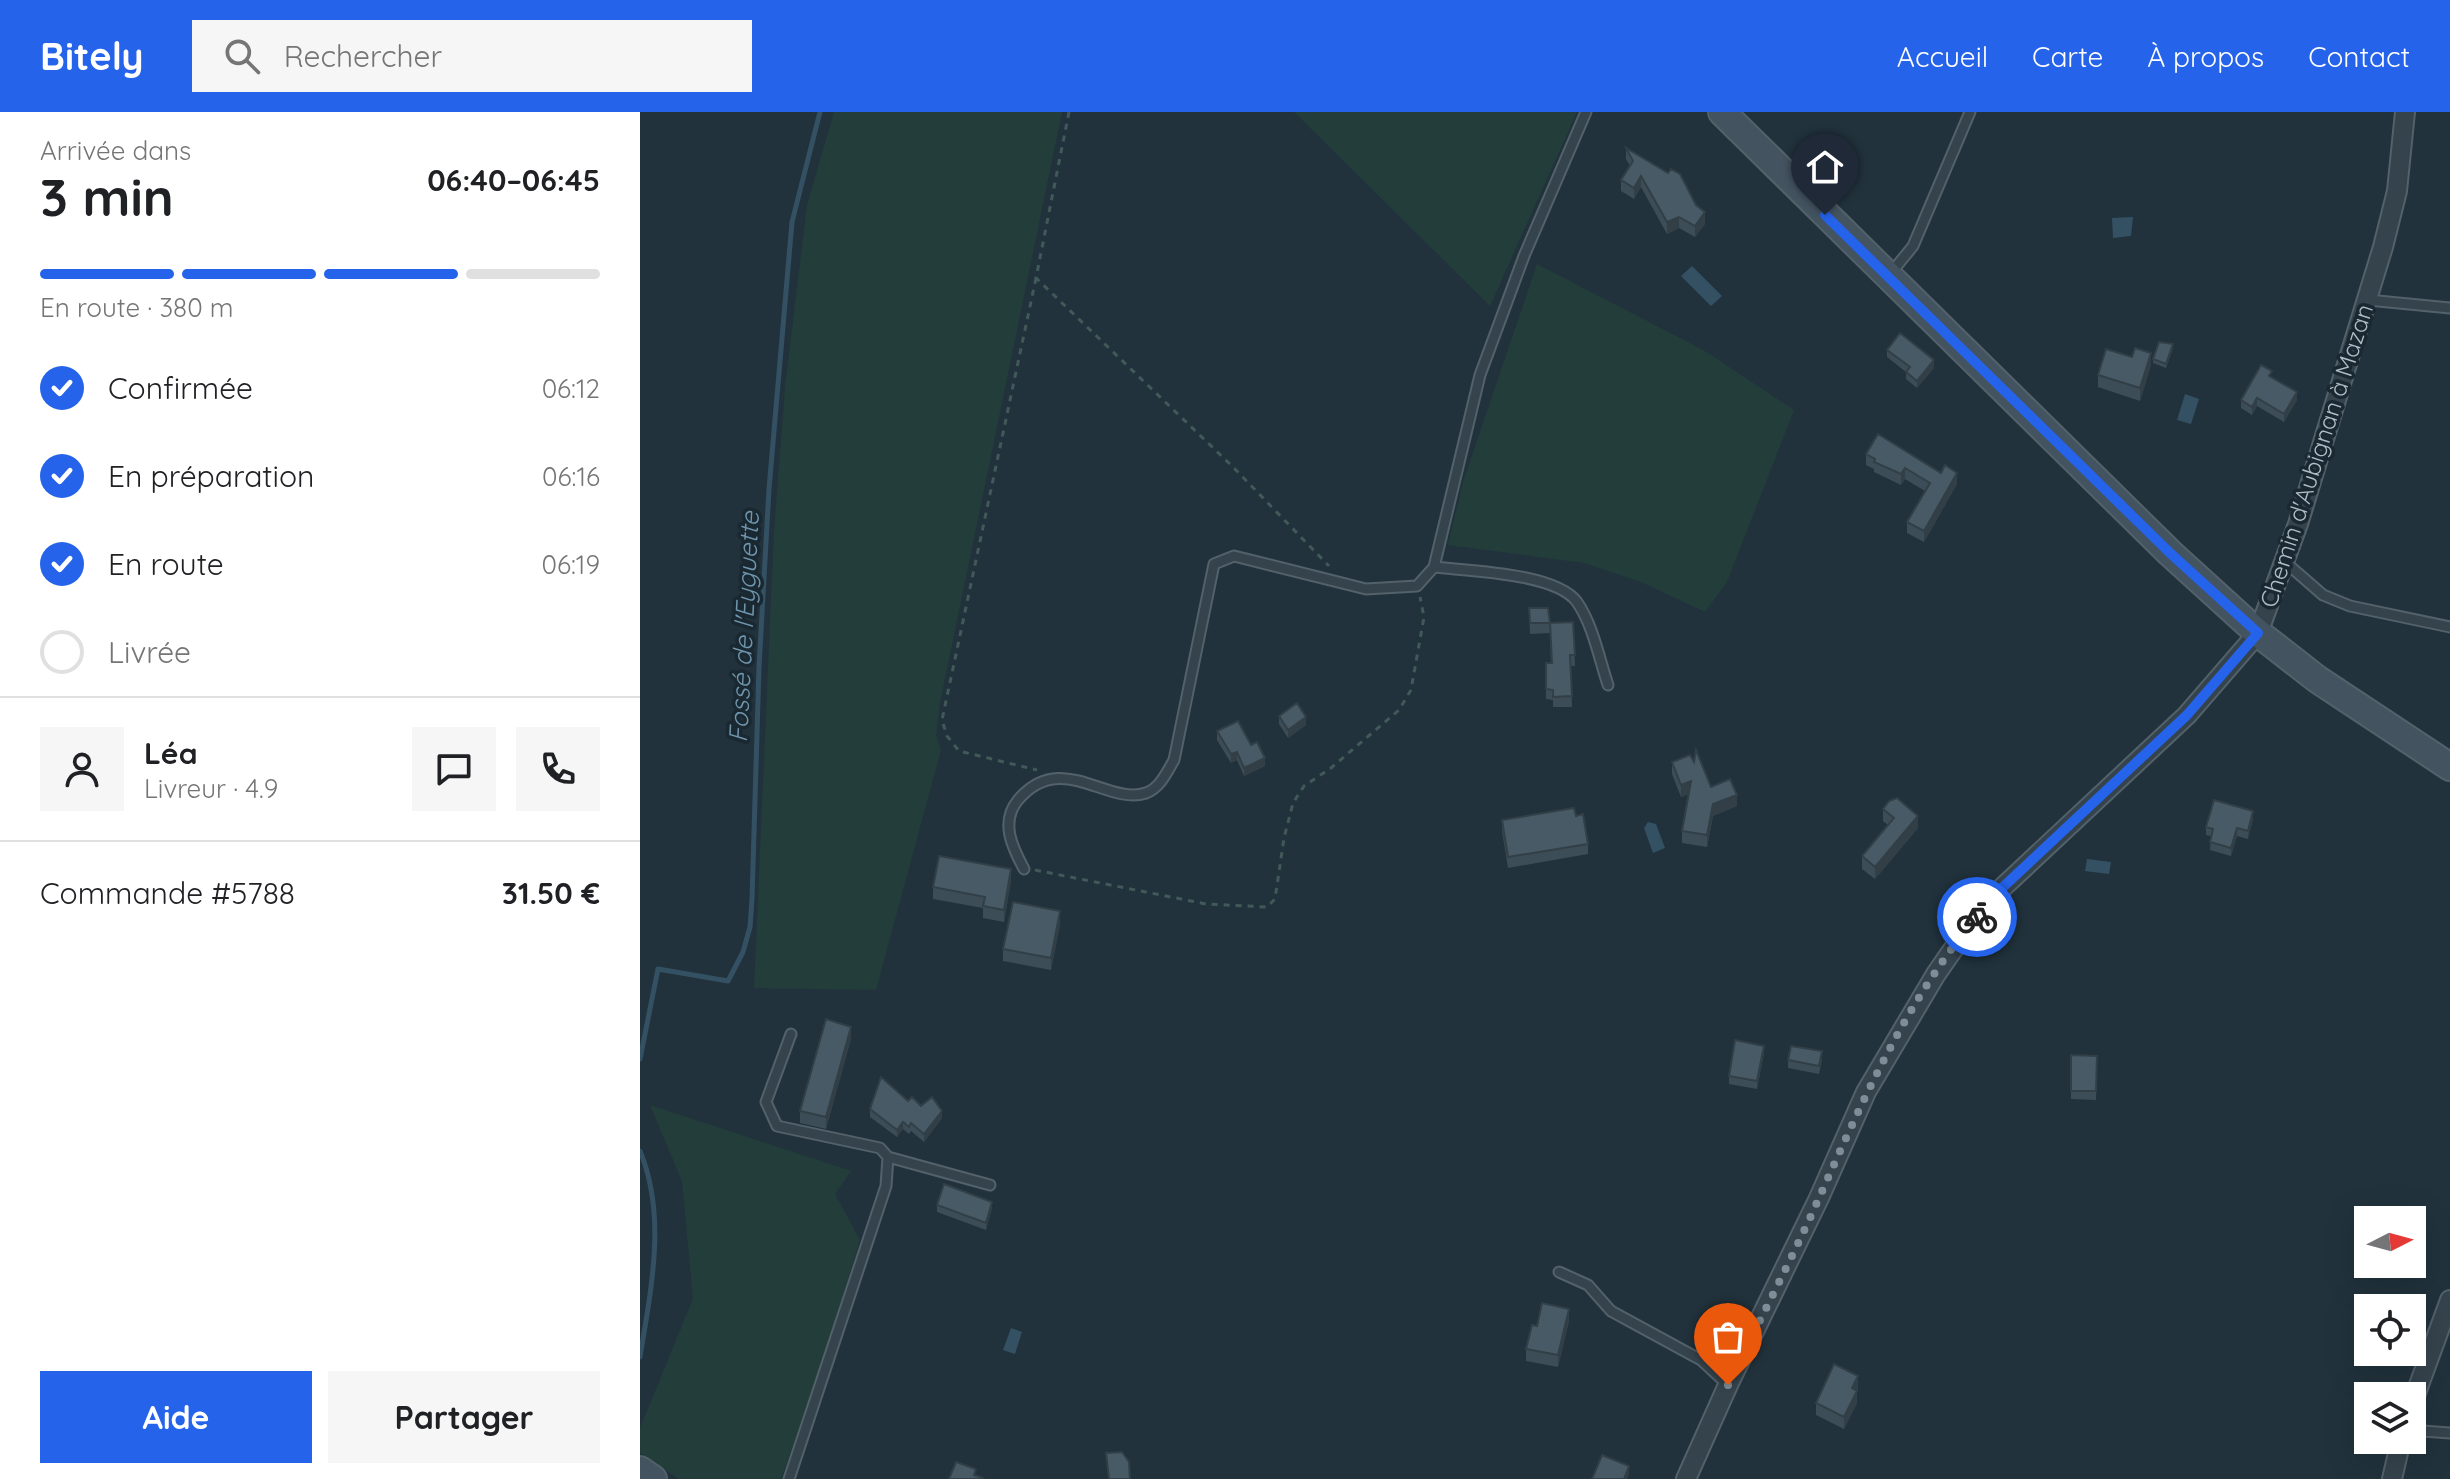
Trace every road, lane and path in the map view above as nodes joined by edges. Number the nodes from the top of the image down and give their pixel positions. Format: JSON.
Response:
{"nodes":[{"id":1,"x":1069,"y":112,"type":"edge"},
{"id":2,"x":1586,"y":112,"type":"edge"},
{"id":3,"x":1722,"y":112,"type":"edge"},
{"id":4,"x":1970,"y":112,"type":"edge"},
{"id":5,"x":2405,"y":112,"type":"edge"},
{"id":6,"x":1888,"y":277,"type":"junction"},
{"id":7,"x":1036,"y":278,"type":"junction"},
{"id":8,"x":2368,"y":300,"type":"junction"},
{"id":9,"x":2450,"y":308,"type":"edge"},
{"id":10,"x":2285,"y":562,"type":"junction"},
{"id":11,"x":1434,"y":567,"type":"junction"},
{"id":12,"x":1346,"y":584,"type":"junction"},
{"id":13,"x":1417,"y":586,"type":"junction"},
{"id":14,"x":2450,"y":627,"type":"edge"},
{"id":15,"x":2258,"y":633,"type":"junction"},
{"id":16,"x":1608,"y":685,"type":"dead end"},
{"id":17,"x":2450,"y":767,"type":"edge"},
{"id":18,"x":1070,"y":778,"type":"junction"},
{"id":19,"x":1024,"y":869,"type":"joint"},
{"id":20,"x":791,"y":1034,"type":"dead end"},
{"id":21,"x":888,"y":1157,"type":"junction"},
{"id":22,"x":990,"y":1185,"type":"dead end"},
{"id":23,"x":1559,"y":1272,"type":"dead end"},
{"id":24,"x":2450,"y":1300,"type":"edge"},
{"id":25,"x":2420,"y":1382,"type":"edge"},
{"id":26,"x":1728,"y":1385,"type":"junction"},
{"id":27,"x":2426,"y":1431,"type":"edge"},
{"id":28,"x":2450,"y":1433,"type":"edge"},
{"id":29,"x":2398,"y":1454,"type":"edge"},
{"id":30,"x":640,"y":1470,"type":"edge"},
{"id":31,"x":653,"y":1479,"type":"edge"},
{"id":32,"x":789,"y":1479,"type":"edge"},
{"id":33,"x":1686,"y":1479,"type":"edge"},
{"id":34,"x":2392,"y":1479,"type":"edge"}],
"edges":[{"from":1,"to":7,"type":"path"},
{"from":2,"to":11,"type":"lane"},
{"from":3,"to":6,"type":"main road"},
{"from":4,"to":6,"type":"lane"},
{"from":5,"to":8,"type":"street","name":"Chemin d'Aubignan à Mazan"},
{"from":6,"to":15,"type":"main road"},
{"from":7,"to":12,"type":"path"},
{"from":7,"to":18,"type":"path"},
{"from":8,"to":9,"type":"lane"},
{"from":8,"to":10,"type":"street","name":"Chemin d'Aubignan à Mazan"},
{"from":10,"to":14,"type":"lane"},
{"from":10,"to":15,"type":"street","name":"Chemin d'Aubignan à Mazan"},
{"from":11,"to":13,"type":"lane"},
{"from":11,"to":16,"type":"lane"},
{"from":12,"to":13,"type":"lane"},
{"from":12,"to":18,"type":"lane"},
{"from":13,"to":19,"type":"path"},
{"from":15,"to":17,"type":"main road"},
{"from":15,"to":26,"type":"street","name":"Chemin d'Aubignan à Mazan"},
{"from":18,"to":19,"type":"lane"},
{"from":20,"to":21,"type":"lane"},
{"from":21,"to":22,"type":"lane"},
{"from":21,"to":32,"type":"lane"},
{"from":23,"to":26,"type":"lane"},
{"from":24,"to":25,"type":"street"},
{"from":26,"to":33,"type":"street","name":"Chemin d'Aubignan à Mazan"},
{"from":27,"to":28,"type":"lane"},
{"from":29,"to":34,"type":"street"},
{"from":30,"to":31,"type":"main road"}]}
